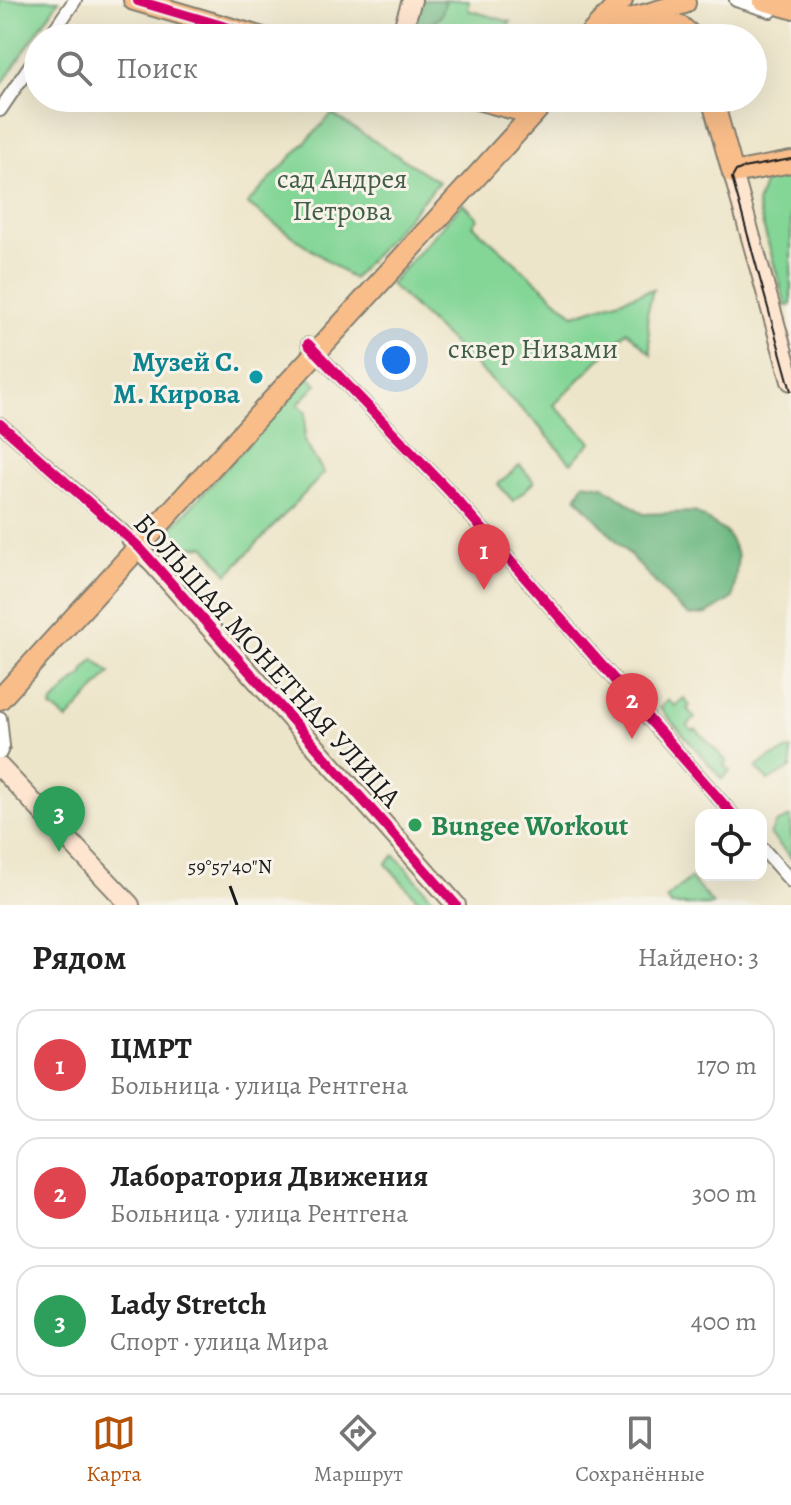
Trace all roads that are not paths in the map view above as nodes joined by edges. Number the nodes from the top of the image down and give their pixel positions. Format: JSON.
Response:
{"nodes":[{"id":1,"x":75,"y":0,"type":"edge"},
{"id":2,"x":137,"y":0,"type":"edge"},
{"id":3,"x":412,"y":0,"type":"edge"},
{"id":4,"x":622,"y":0,"type":"edge"},
{"id":5,"x":736,"y":0,"type":"edge"},
{"id":6,"x":763,"y":0,"type":"edge"},
{"id":7,"x":687,"y":2,"type":"edge"},
{"id":8,"x":639,"y":8,"type":"edge"},
{"id":9,"x":791,"y":8,"type":"edge"},
{"id":10,"x":791,"y":18,"type":"edge"},
{"id":11,"x":59,"y":24,"type":"edge"},
{"id":12,"x":217,"y":24,"type":"edge"},
{"id":13,"x":404,"y":24,"type":"edge"},
{"id":14,"x":600,"y":24,"type":"edge"},
{"id":15,"x":618,"y":24,"type":"edge"},
{"id":16,"x":674,"y":24,"type":"edge"},
{"id":17,"x":24,"y":75,"type":"edge"},
{"id":18,"x":0,"y":110,"type":"edge"},
{"id":19,"x":524,"y":112,"type":"edge"},
{"id":20,"x":716,"y":112,"type":"edge"},
{"id":21,"x":791,"y":162,"type":"edge"},
{"id":22,"x":733,"y":173,"type":"junction"},
{"id":23,"x":312,"y":348,"type":"junction"},
{"id":24,"x":791,"y":381,"type":"edge"},
{"id":25,"x":0,"y":424,"type":"edge"},
{"id":26,"x":135,"y":543,"type":"junction"},
{"id":27,"x":0,"y":683,"type":"edge"},
{"id":28,"x":0,"y":699,"type":"edge"},
{"id":29,"x":0,"y":718,"type":"edge"},
{"id":30,"x":0,"y":753,"type":"edge"},
{"id":31,"x":0,"y":767,"type":"edge"},
{"id":32,"x":728,"y":809,"type":"edge"},
{"id":33,"x":767,"y":854,"type":"edge"},
{"id":34,"x":791,"y":881,"type":"edge"},
{"id":35,"x":454,"y":904,"type":"edge"},
{"id":36,"x":130,"y":905,"type":"edge"}],
"edges":[{"from":1,"to":11,"type":"street"},
{"from":2,"to":12,"type":"main road"},
{"from":3,"to":13,"type":"street"},
{"from":4,"to":14,"type":"main road"},
{"from":5,"to":10,"type":"street"},
{"from":6,"to":9,"type":"main road"},
{"from":7,"to":8,"type":"main road"},
{"from":8,"to":15,"type":"main road"},
{"from":8,"to":16,"type":"main road"},
{"from":17,"to":18,"type":"street"},
{"from":19,"to":23,"type":"main road"},
{"from":20,"to":22,"type":"main road"},
{"from":21,"to":22,"type":"main road"},
{"from":22,"to":24,"type":"street"},
{"from":23,"to":26,"type":"main road"},
{"from":23,"to":32,"type":"street"},
{"from":25,"to":26,"type":"street","name":"БОЛЬШАЯ МОНЕТНАЯ УЛИЦА"},
{"from":26,"to":27,"type":"main road"},
{"from":26,"to":28,"type":"main road"},
{"from":26,"to":35,"type":"street","name":"БОЛЬШАЯ МОНЕТНАЯ УЛИЦА"},
{"from":29,"to":30,"type":"street"},
{"from":31,"to":36,"type":"street"},
{"from":33,"to":34,"type":"street"}]}
